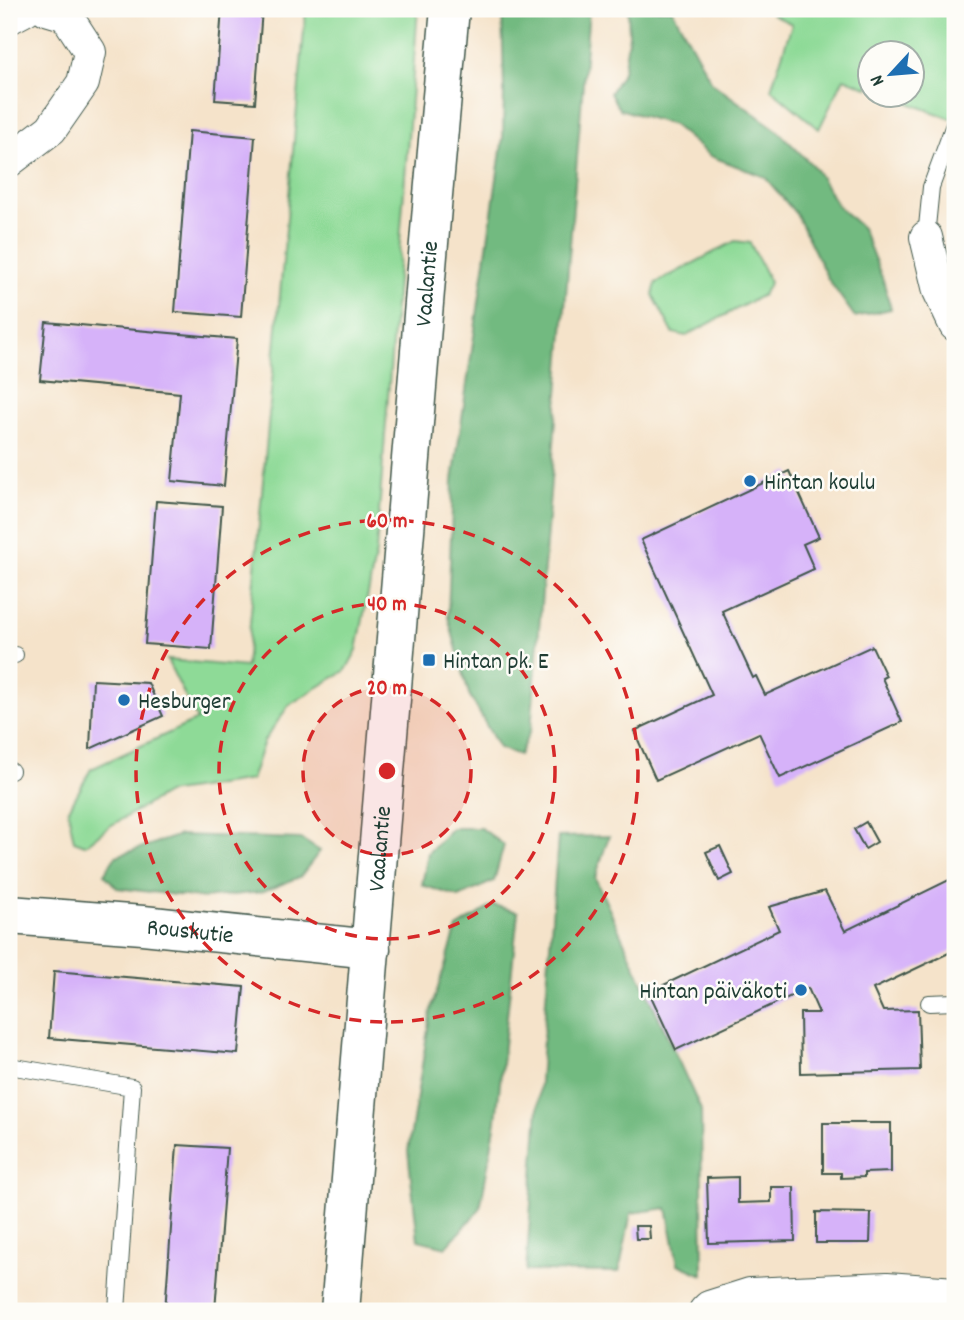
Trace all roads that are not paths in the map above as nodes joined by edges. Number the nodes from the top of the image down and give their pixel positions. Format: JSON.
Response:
{"nodes":[{"id":1,"x":26,"y":9,"type":"edge"},
{"id":2,"x":46,"y":9,"type":"edge"},
{"id":3,"x":450,"y":9,"type":"edge"},
{"id":4,"x":9,"y":18,"type":"edge"},
{"id":5,"x":955,"y":122,"type":"edge"},
{"id":6,"x":9,"y":161,"type":"edge"},
{"id":7,"x":926,"y":237,"type":"joint"},
{"id":8,"x":955,"y":325,"type":"edge"},
{"id":9,"x":9,"y":915,"type":"edge"},
{"id":10,"x":371,"y":949,"type":"junction"},
{"id":11,"x":955,"y":1002,"type":"edge"},
{"id":12,"x":929,"y":1003,"type":"dead end"},
{"id":13,"x":9,"y":1066,"type":"edge"},
{"id":14,"x":955,"y":1293,"type":"edge"},
{"id":15,"x":117,"y":1311,"type":"edge"},
{"id":16,"x":340,"y":1311,"type":"edge"},
{"id":17,"x":705,"y":1311,"type":"edge"}],
"edges":[{"from":1,"to":4,"type":"street"},
{"from":2,"to":6,"type":"street"},
{"from":3,"to":10,"type":"street","name":"Vaalantie"},
{"from":5,"to":7,"type":"lane"},
{"from":7,"to":8,"type":"street"},
{"from":9,"to":10,"type":"street","name":"Rouskutie"},
{"from":10,"to":16,"type":"street","name":"Vaalantie"},
{"from":11,"to":12,"type":"lane"},
{"from":13,"to":15,"type":"lane"},
{"from":14,"to":17,"type":"street"}]}
